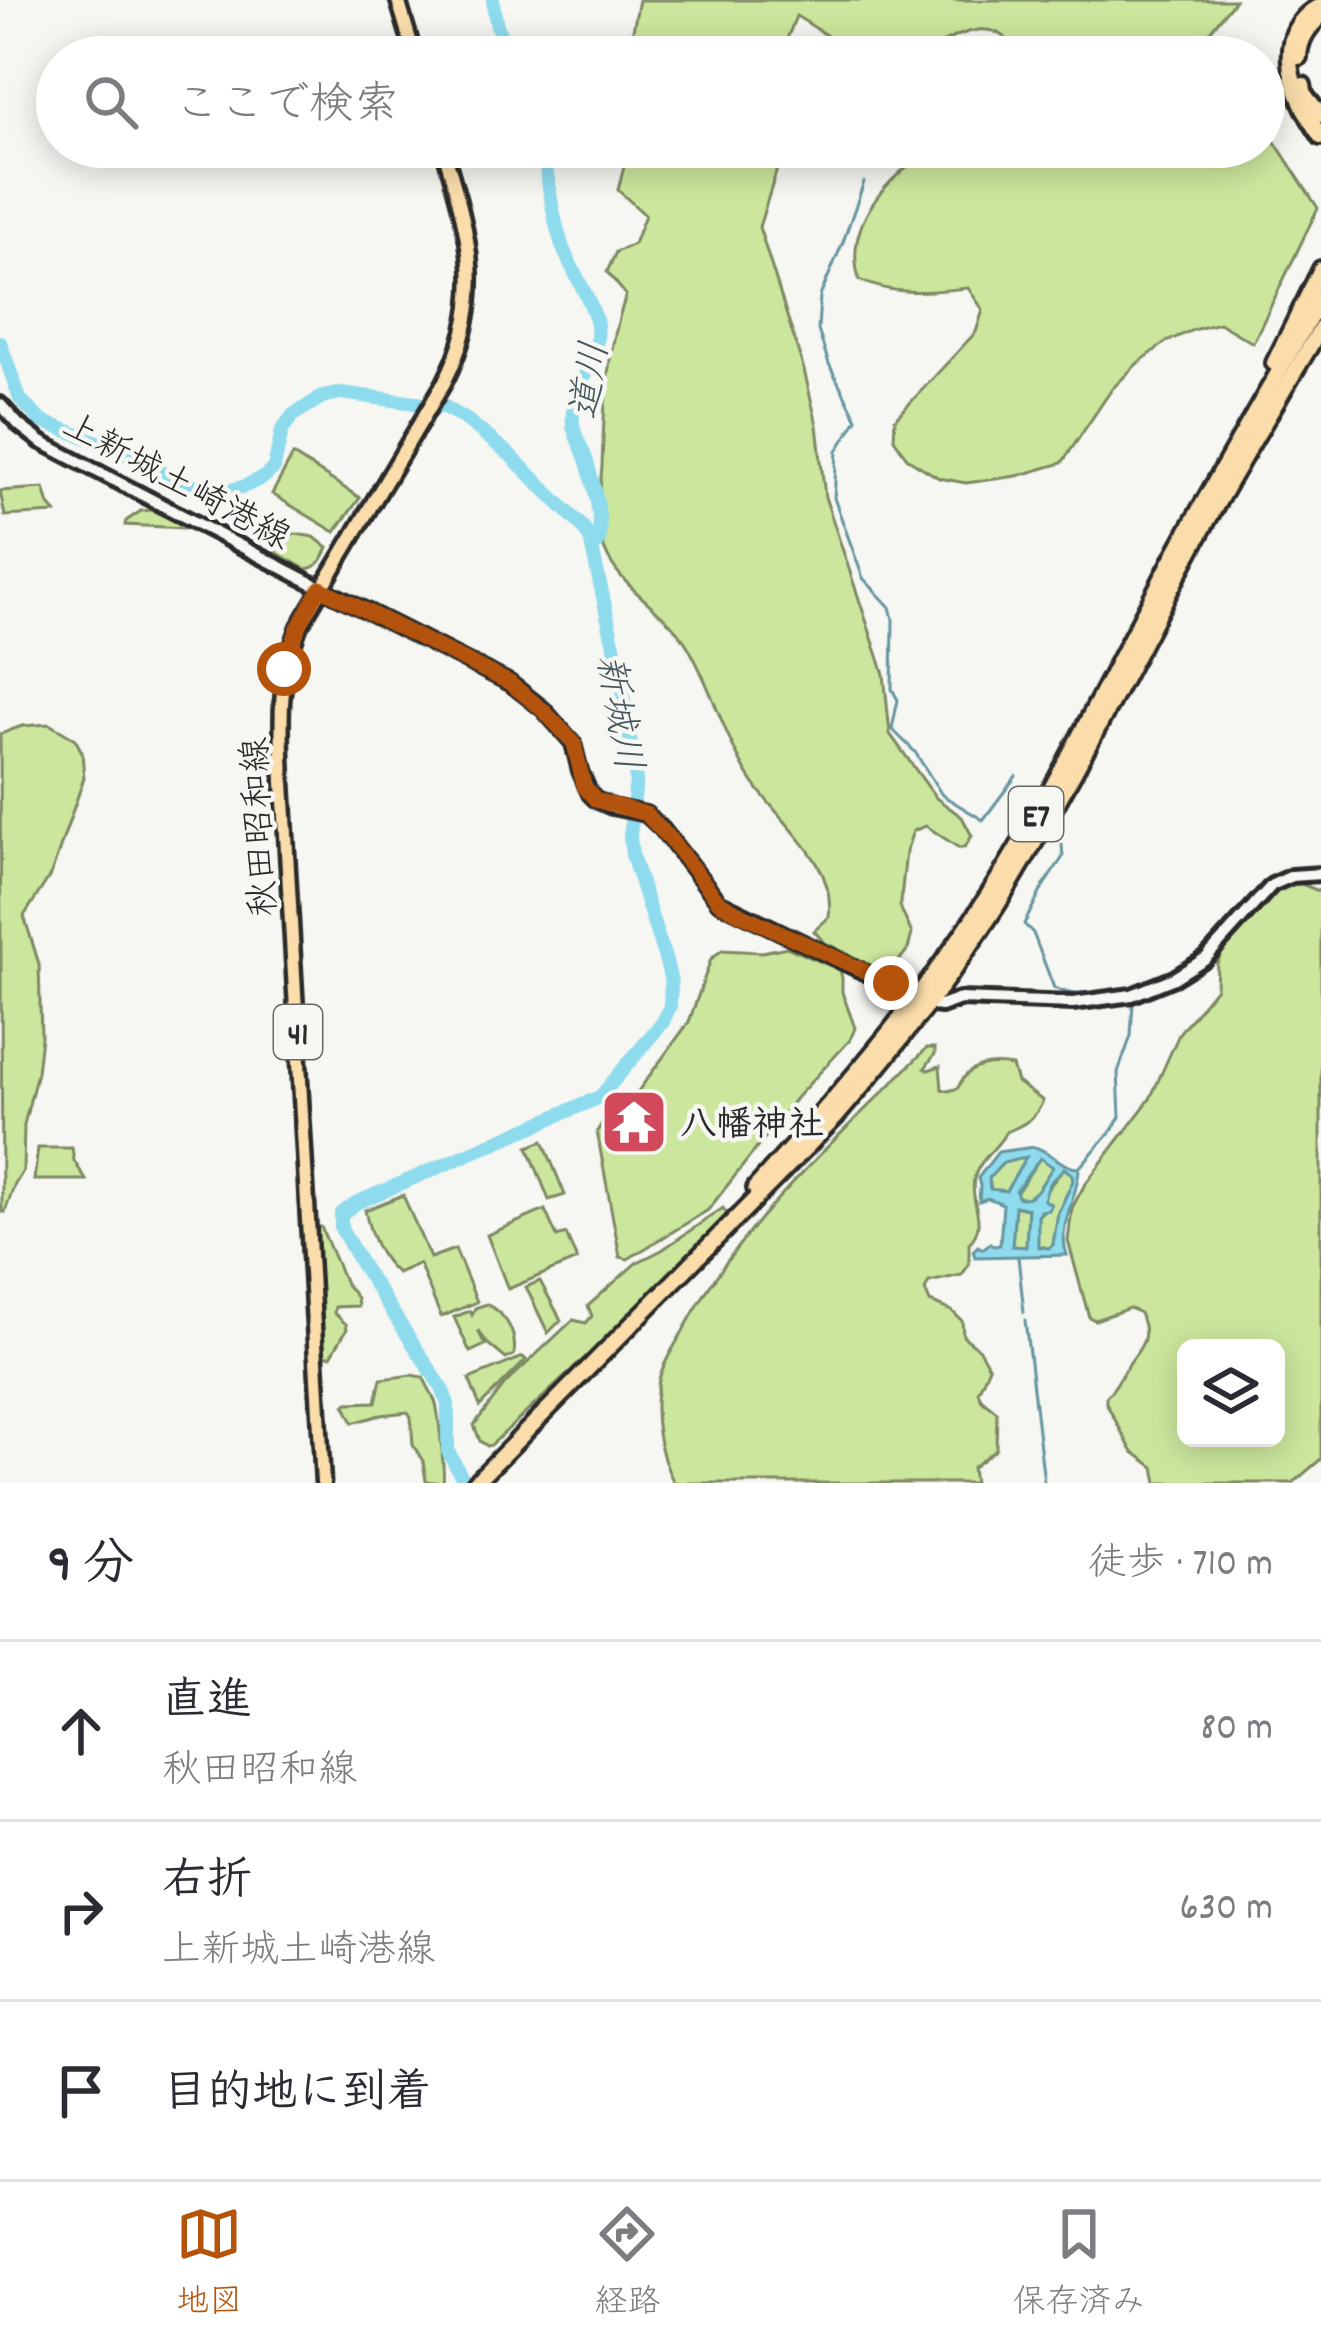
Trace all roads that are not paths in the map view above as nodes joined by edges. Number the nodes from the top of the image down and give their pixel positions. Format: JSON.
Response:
{"nodes":[{"id":1,"x":398,"y":0,"type":"edge"},
{"id":2,"x":1321,"y":5,"type":"edge"},
{"id":3,"x":1321,"y":16,"type":"edge"},
{"id":4,"x":409,"y":36,"type":"edge"},
{"id":5,"x":1321,"y":115,"type":"edge"},
{"id":6,"x":1321,"y":137,"type":"edge"},
{"id":7,"x":449,"y":168,"type":"edge"},
{"id":8,"x":1321,"y":269,"type":"edge"},
{"id":9,"x":1321,"y":299,"type":"edge"},
{"id":10,"x":1321,"y":328,"type":"edge"},
{"id":11,"x":0,"y":404,"type":"edge"},
{"id":12,"x":1213,"y":486,"type":"junction"},
{"id":13,"x":320,"y":588,"type":"junction"},
{"id":14,"x":1321,"y":874,"type":"edge"},
{"id":15,"x":907,"y":993,"type":"dead end"},
{"id":16,"x":934,"y":1005,"type":"dead end"},
{"id":17,"x":677,"y":1278,"type":"junction"},
{"id":18,"x":323,"y":1483,"type":"edge"},
{"id":19,"x":475,"y":1483,"type":"edge"}],
"edges":[{"from":1,"to":4,"type":"main road"},
{"from":2,"to":6,"type":"highway"},
{"from":3,"to":5,"type":"highway"},
{"from":7,"to":13,"type":"main road","name":"秋田昭和線","number":"41"},
{"from":8,"to":12,"type":"highway"},
{"from":9,"to":12,"type":"highway","number":"E7"},
{"from":10,"to":17,"type":"highway","number":"E7"},
{"from":11,"to":13,"type":"main road","name":"上新城土崎港線"},
{"from":12,"to":17,"type":"highway","number":"E7"},
{"from":13,"to":15,"type":"main road","name":"上新城土崎港線"},
{"from":13,"to":18,"type":"main road","name":"秋田昭和線","number":"41"},
{"from":14,"to":16,"type":"main road"},
{"from":17,"to":19,"type":"highway","number":"E7"}]}
